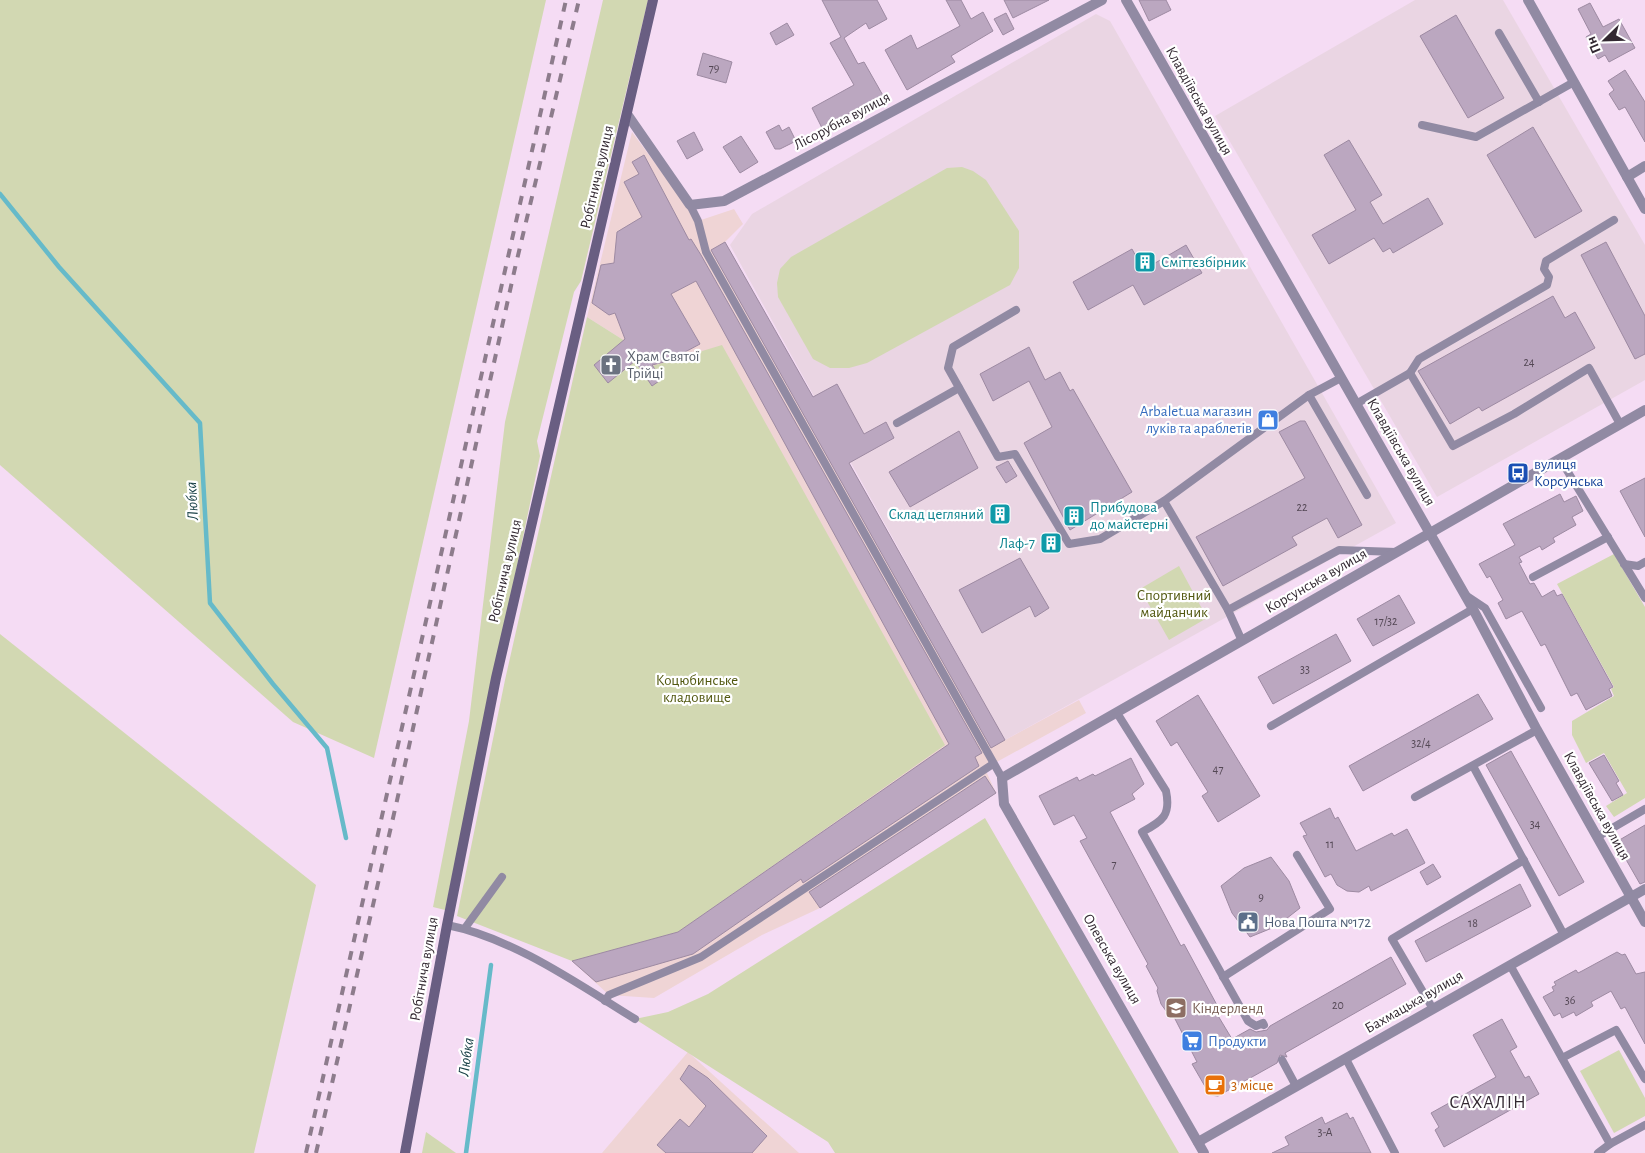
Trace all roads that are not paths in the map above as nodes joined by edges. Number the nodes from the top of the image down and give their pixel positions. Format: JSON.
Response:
{"nodes":[{"id":1,"x":653,"y":0,"type":"edge"},
{"id":2,"x":1102,"y":0,"type":"edge"},
{"id":3,"x":1126,"y":0,"type":"edge"},
{"id":4,"x":1529,"y":0,"type":"edge"},
{"id":5,"x":1499,"y":33,"type":"dead end"},
{"id":6,"x":1574,"y":82,"type":"junction"},
{"id":7,"x":1539,"y":102,"type":"junction"},
{"id":8,"x":627,"y":114,"type":"junction"},
{"id":9,"x":1422,"y":125,"type":"dead end"},
{"id":10,"x":1645,"y":166,"type":"edge"},
{"id":11,"x":1627,"y":177,"type":"junction"},
{"id":12,"x":690,"y":205,"type":"junction"},
{"id":13,"x":1645,"y":209,"type":"edge"},
{"id":14,"x":1614,"y":220,"type":"dead end"},
{"id":15,"x":1016,"y":310,"type":"dead end"},
{"id":16,"x":1410,"y":372,"type":"junction"},
{"id":17,"x":1341,"y":378,"type":"junction"},
{"id":18,"x":959,"y":388,"type":"junction"},
{"id":19,"x":1309,"y":395,"type":"junction"},
{"id":20,"x":1356,"y":404,"type":"junction"},
{"id":21,"x":1645,"y":410,"type":"edge"},
{"id":22,"x":897,"y":423,"type":"dead end"},
{"id":23,"x":1620,"y":424,"type":"junction"},
{"id":24,"x":1560,"y":459,"type":"junction"},
{"id":25,"x":1366,"y":495,"type":"dead end"},
{"id":26,"x":1164,"y":501,"type":"junction"},
{"id":27,"x":1430,"y":534,"type":"junction"},
{"id":28,"x":1608,"y":537,"type":"junction"},
{"id":29,"x":1398,"y":552,"type":"junction"},
{"id":30,"x":1645,"y":562,"type":"edge"},
{"id":31,"x":1624,"y":564,"type":"junction"},
{"id":32,"x":1533,"y":577,"type":"dead end"},
{"id":33,"x":1464,"y":593,"type":"junction"},
{"id":34,"x":1645,"y":598,"type":"edge"},
{"id":35,"x":1473,"y":609,"type":"junction"},
{"id":36,"x":1228,"y":610,"type":"junction"},
{"id":37,"x":1242,"y":641,"type":"junction"},
{"id":38,"x":1541,"y":708,"type":"dead end"},
{"id":39,"x":1117,"y":713,"type":"junction"},
{"id":40,"x":1271,"y":726,"type":"dead end"},
{"id":41,"x":1537,"y":730,"type":"junction"},
{"id":42,"x":993,"y":764,"type":"junction"},
{"id":43,"x":1473,"y":766,"type":"junction"},
{"id":44,"x":1002,"y":778,"type":"junction"},
{"id":45,"x":1415,"y":797,"type":"dead end"},
{"id":46,"x":1645,"y":809,"type":"edge"},
{"id":47,"x":1597,"y":837,"type":"junction"},
{"id":48,"x":1298,"y":855,"type":"dead end"},
{"id":49,"x":1524,"y":860,"type":"junction"},
{"id":50,"x":502,"y":877,"type":"dead end"},
{"id":51,"x":1645,"y":889,"type":"edge"},
{"id":52,"x":1631,"y":897,"type":"junction"},
{"id":53,"x":1645,"y":922,"type":"edge"},
{"id":54,"x":447,"y":925,"type":"junction"},
{"id":55,"x":465,"y":928,"type":"junction"},
{"id":56,"x":1564,"y":935,"type":"junction"},
{"id":57,"x":1510,"y":965,"type":"junction"},
{"id":58,"x":1224,"y":977,"type":"junction"},
{"id":59,"x":605,"y":1001,"type":"junction"},
{"id":60,"x":1433,"y":1009,"type":"junction"},
{"id":61,"x":635,"y":1019,"type":"dead end"},
{"id":62,"x":1264,"y":1025,"type":"dead end"},
{"id":63,"x":1562,"y":1058,"type":"junction"},
{"id":64,"x":1346,"y":1059,"type":"junction"},
{"id":65,"x":1282,"y":1060,"type":"dead end"},
{"id":66,"x":1645,"y":1078,"type":"edge"},
{"id":67,"x":1296,"y":1086,"type":"junction"},
{"id":68,"x":1645,"y":1125,"type":"edge"},
{"id":69,"x":1198,"y":1142,"type":"junction"},
{"id":70,"x":1605,"y":1150,"type":"edge"},
{"id":71,"x":405,"y":1153,"type":"edge"},
{"id":72,"x":1204,"y":1153,"type":"edge"},
{"id":73,"x":1395,"y":1153,"type":"edge"}],
"edges":[{"from":1,"to":8,"type":"street","name":"Робітнича вулиця"},
{"from":2,"to":12,"type":"street","name":"Лісорубна вулиця"},
{"from":3,"to":17,"type":"street","name":"Клавдіївська вулиця"},
{"from":4,"to":6,"type":"street"},
{"from":5,"to":7,"type":"lane"},
{"from":6,"to":7,"type":"lane"},
{"from":6,"to":11,"type":"street"},
{"from":7,"to":9,"type":"lane"},
{"from":8,"to":12,"type":"street"},
{"from":8,"to":54,"type":"street","name":"Робітнича вулиця"},
{"from":10,"to":11,"type":"street"},
{"from":11,"to":13,"type":"street"},
{"from":12,"to":42,"type":"lane"},
{"from":14,"to":16,"type":"lane"},
{"from":15,"to":18,"type":"lane"},
{"from":16,"to":20,"type":"lane"},
{"from":16,"to":23,"type":"lane"},
{"from":17,"to":19,"type":"lane"},
{"from":17,"to":20,"type":"street","name":"Клавдіївська вулиця"},
{"from":18,"to":22,"type":"lane"},
{"from":18,"to":26,"type":"lane"},
{"from":19,"to":25,"type":"lane"},
{"from":19,"to":26,"type":"lane"},
{"from":20,"to":27,"type":"street","name":"Клавдіївська вулиця"},
{"from":21,"to":23,"type":"street","name":"Корсунська вулиця"},
{"from":23,"to":24,"type":"street","name":"Корсунська вулиця"},
{"from":24,"to":27,"type":"street","name":"Корсунська вулиця"},
{"from":24,"to":28,"type":"lane"},
{"from":26,"to":36,"type":"lane"},
{"from":27,"to":29,"type":"street","name":"Корсунська вулиця"},
{"from":27,"to":33,"type":"street","name":"Клавдіївська вулиця"},
{"from":28,"to":31,"type":"lane"},
{"from":28,"to":32,"type":"lane"},
{"from":29,"to":36,"type":"lane"},
{"from":29,"to":37,"type":"street","name":"Корсунська вулиця"},
{"from":30,"to":31,"type":"lane"},
{"from":31,"to":34,"type":"lane"},
{"from":33,"to":35,"type":"street","name":"Клавдіївська вулиця"},
{"from":33,"to":38,"type":"lane"},
{"from":35,"to":40,"type":"lane"},
{"from":35,"to":41,"type":"street","name":"Клавдіївська вулиця"},
{"from":36,"to":37,"type":"lane"},
{"from":37,"to":39,"type":"street","name":"Корсунська вулиця"},
{"from":39,"to":44,"type":"street","name":"Корсунська вулиця"},
{"from":39,"to":58,"type":"lane"},
{"from":41,"to":43,"type":"lane"},
{"from":41,"to":47,"type":"street","name":"Клавдіївська вулиця"},
{"from":42,"to":44,"type":"lane"},
{"from":42,"to":59,"type":"lane"},
{"from":43,"to":45,"type":"lane"},
{"from":43,"to":49,"type":"lane"},
{"from":44,"to":69,"type":"street","name":"Олевська вулиця"},
{"from":46,"to":47,"type":"lane"},
{"from":47,"to":52,"type":"street","name":"Клавдіївська вулиця"},
{"from":48,"to":58,"type":"lane"},
{"from":49,"to":56,"type":"lane"},
{"from":49,"to":60,"type":"lane"},
{"from":50,"to":55,"type":"lane"},
{"from":51,"to":52,"type":"street","name":"Бахмацька вулиця"},
{"from":52,"to":53,"type":"street","name":"Клавдіївська вулиця"},
{"from":52,"to":56,"type":"street","name":"Бахмацька вулиця"},
{"from":54,"to":55,"type":"lane"},
{"from":54,"to":71,"type":"street","name":"Робітнича вулиця"},
{"from":55,"to":59,"type":"lane"},
{"from":56,"to":57,"type":"street","name":"Бахмацька вулиця"},
{"from":57,"to":60,"type":"street","name":"Бахмацька вулиця"},
{"from":57,"to":63,"type":"lane"},
{"from":58,"to":62,"type":"lane"},
{"from":59,"to":61,"type":"lane"},
{"from":60,"to":64,"type":"street","name":"Бахмацька вулиця"},
{"from":63,"to":66,"type":"lane"},
{"from":63,"to":70,"type":"lane"},
{"from":64,"to":67,"type":"street","name":"Бахмацька вулиця"},
{"from":64,"to":73,"type":"lane"},
{"from":65,"to":67,"type":"lane"},
{"from":67,"to":69,"type":"street","name":"Бахмацька вулиця"},
{"from":68,"to":70,"type":"lane"},
{"from":69,"to":72,"type":"street","name":"Олевська вулиця"}]}
